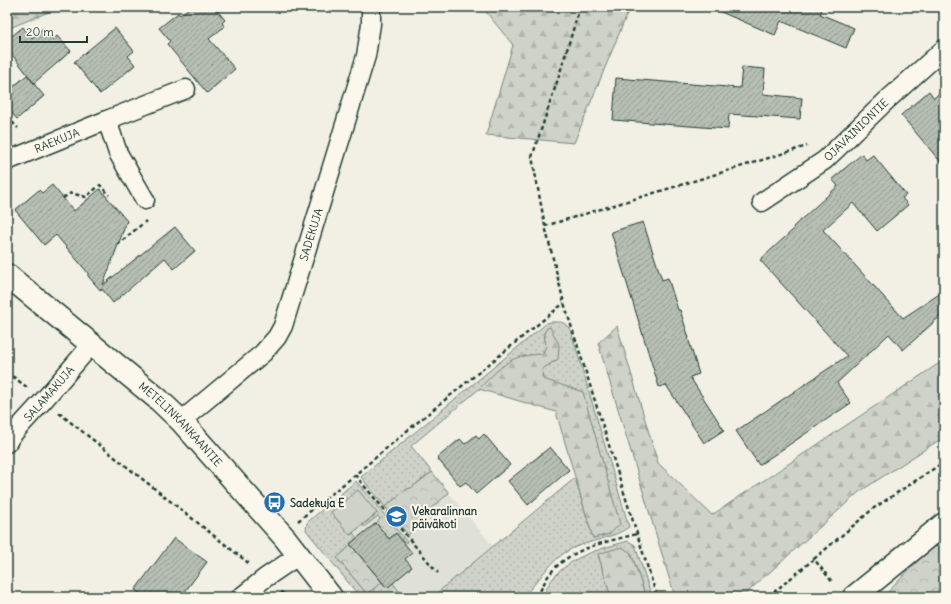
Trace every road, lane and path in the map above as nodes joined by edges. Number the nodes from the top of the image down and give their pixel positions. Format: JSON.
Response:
{"nodes":[{"id":1,"x":371,"y":7,"type":"edge"},
{"id":2,"x":580,"y":7,"type":"edge"},
{"id":3,"x":944,"y":49,"type":"edge"},
{"id":4,"x":186,"y":89,"type":"dead end"},
{"id":5,"x":7,"y":118,"type":"edge"},
{"id":6,"x":107,"y":120,"type":"junction"},
{"id":7,"x":18,"y":128,"type":"dead end"},
{"id":8,"x":811,"y":145,"type":"dead end"},
{"id":9,"x":7,"y":162,"type":"edge"},
{"id":10,"x":109,"y":195,"type":"dead end"},
{"id":11,"x":63,"y":198,"type":"dead end"},
{"id":12,"x":145,"y":200,"type":"dead end"},
{"id":13,"x":762,"y":202,"type":"dead end"},
{"id":14,"x":147,"y":220,"type":"dead end"},
{"id":15,"x":545,"y":226,"type":"junction"},
{"id":16,"x":117,"y":246,"type":"dead end"},
{"id":17,"x":7,"y":275,"type":"edge"},
{"id":18,"x":564,"y":303,"type":"junction"},
{"id":19,"x":92,"y":344,"type":"junction"},
{"id":20,"x":7,"y":372,"type":"edge"},
{"id":21,"x":43,"y":401,"type":"junction"},
{"id":22,"x":181,"y":421,"type":"junction"},
{"id":23,"x":7,"y":443,"type":"edge"},
{"id":24,"x":944,"y":462,"type":"edge"},
{"id":25,"x":355,"y":475,"type":"junction"},
{"id":26,"x":944,"y":524,"type":"edge"},
{"id":27,"x":637,"y":534,"type":"junction"},
{"id":28,"x":285,"y":538,"type":"junction"},
{"id":29,"x":299,"y":555,"type":"junction"},
{"id":30,"x":814,"y":559,"type":"junction"},
{"id":31,"x":438,"y":573,"type":"dead end"},
{"id":32,"x":265,"y":578,"type":"junction"},
{"id":33,"x":834,"y":583,"type":"dead end"},
{"id":34,"x":241,"y":597,"type":"edge"},
{"id":35,"x":287,"y":597,"type":"edge"},
{"id":36,"x":331,"y":597,"type":"edge"},
{"id":37,"x":537,"y":597,"type":"edge"},
{"id":38,"x":657,"y":597,"type":"edge"},
{"id":39,"x":768,"y":597,"type":"edge"},
{"id":40,"x":854,"y":597,"type":"edge"}],
"edges":[{"from":1,"to":22,"type":"street","name":"SADEKUJA"},
{"from":2,"to":15,"type":"path"},
{"from":3,"to":13,"type":"street","name":"OJAVAINIONTIE"},
{"from":4,"to":6,"type":"street","name":"RAEKUJA"},
{"from":5,"to":7,"type":"path"},
{"from":6,"to":9,"type":"street","name":"RAEKUJA"},
{"from":6,"to":12,"type":"street"},
{"from":8,"to":15,"type":"path"},
{"from":10,"to":11,"type":"path"},
{"from":14,"to":16,"type":"path"},
{"from":15,"to":18,"type":"path"},
{"from":17,"to":19,"type":"street","name":"METELINKANKAANTIE"},
{"from":18,"to":25,"type":"path"},
{"from":18,"to":27,"type":"path"},
{"from":19,"to":21,"type":"street","name":"SALAMAKUJA"},
{"from":19,"to":22,"type":"street","name":"METELINKANKAANTIE"},
{"from":20,"to":21,"type":"path"},
{"from":21,"to":23,"type":"street","name":"SALAMAKUJA"},
{"from":21,"to":32,"type":"path"},
{"from":22,"to":28,"type":"street","name":"METELINKANKAANTIE"},
{"from":24,"to":30,"type":"path"},
{"from":25,"to":28,"type":"path"},
{"from":25,"to":31,"type":"path"},
{"from":26,"to":40,"type":"street"},
{"from":27,"to":37,"type":"path"},
{"from":27,"to":38,"type":"path"},
{"from":28,"to":29,"type":"street","name":"METELINKANKAANTIE"},
{"from":29,"to":32,"type":"street"},
{"from":29,"to":36,"type":"street","name":"METELINKANKAANTIE"},
{"from":30,"to":33,"type":"path"},
{"from":30,"to":39,"type":"path"},
{"from":32,"to":34,"type":"street"},
{"from":32,"to":35,"type":"path"}]}
